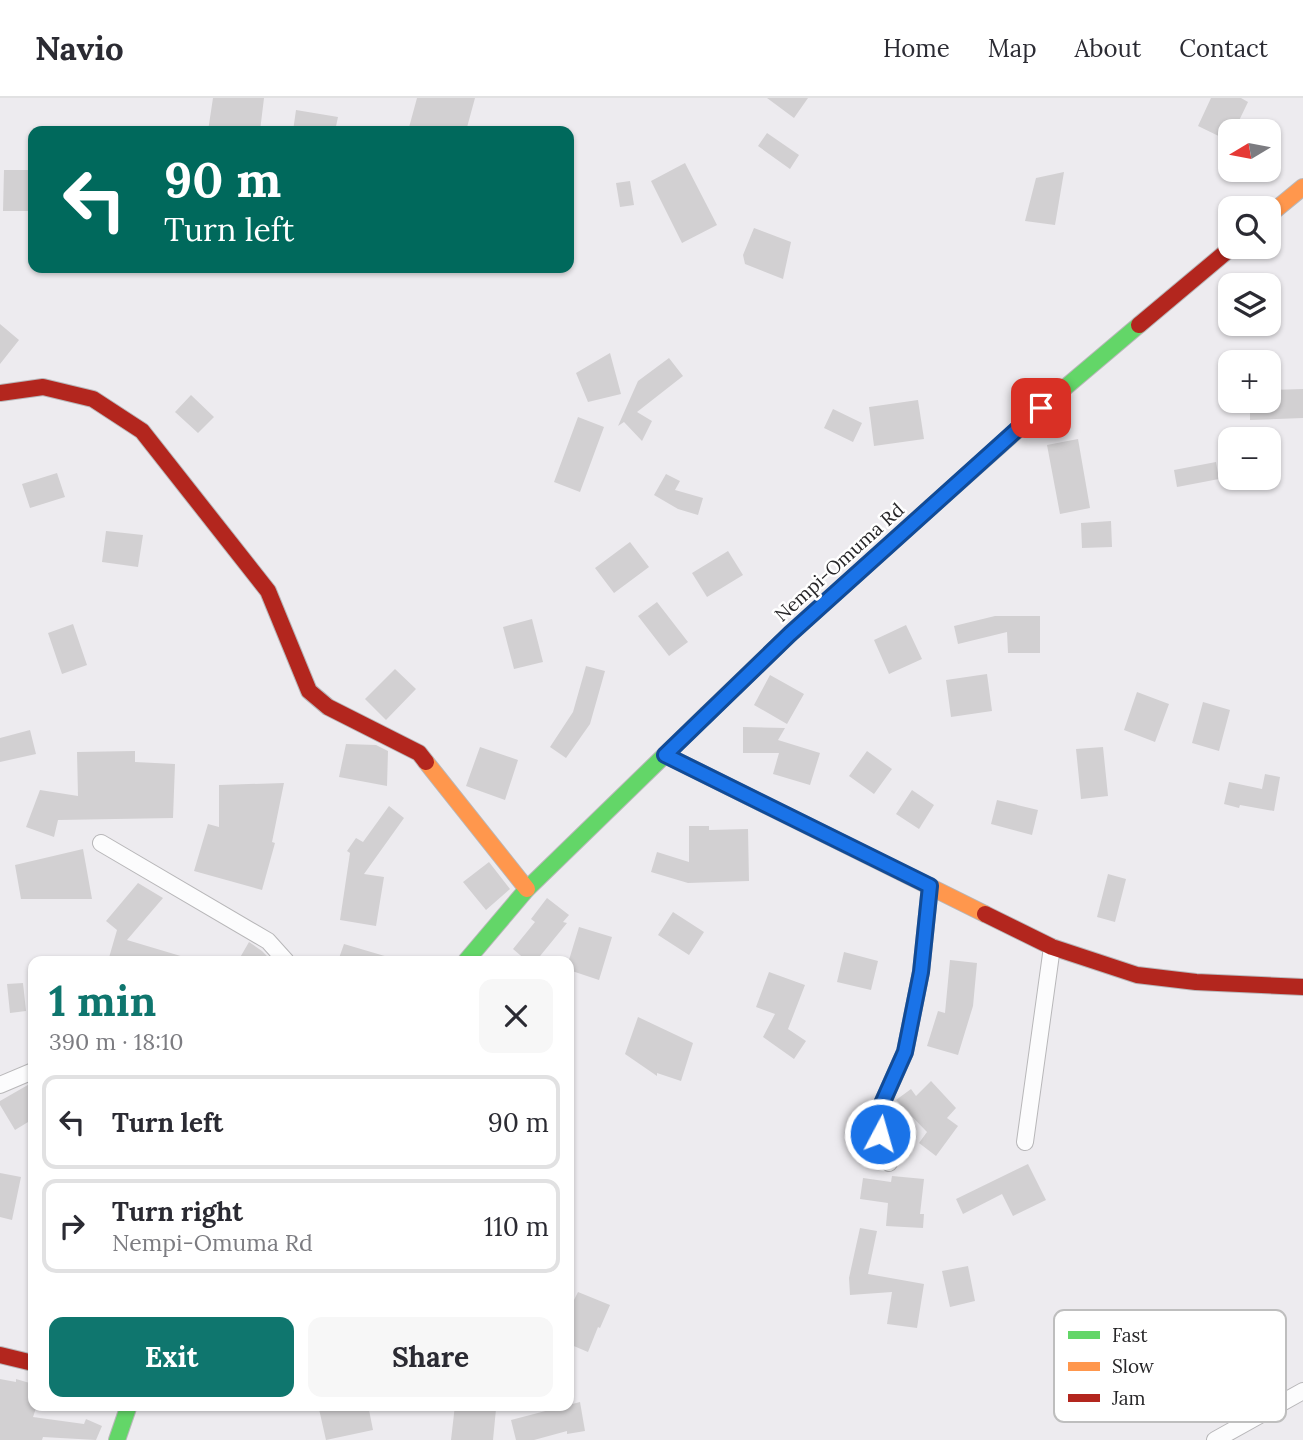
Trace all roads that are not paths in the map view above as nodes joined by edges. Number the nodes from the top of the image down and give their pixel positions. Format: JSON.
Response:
{"nodes":[{"id":1,"x":1303,"y":187,"type":"edge"},
{"id":2,"x":1281,"y":205,"type":"edge"},
{"id":3,"x":1218,"y":259,"type":"edge"},
{"id":4,"x":0,"y":393,"type":"edge"},
{"id":5,"x":665,"y":755,"type":"junction"},
{"id":6,"x":101,"y":843,"type":"dead end"},
{"id":7,"x":930,"y":886,"type":"junction"},
{"id":8,"x":527,"y":889,"type":"junction"},
{"id":9,"x":1052,"y":947,"type":"junction"},
{"id":10,"x":281,"y":956,"type":"edge"},
{"id":11,"x":470,"y":956,"type":"edge"},
{"id":12,"x":1303,"y":987,"type":"edge"},
{"id":13,"x":28,"y":1073,"type":"edge"},
{"id":14,"x":0,"y":1085,"type":"edge"},
{"id":15,"x":1025,"y":1142,"type":"dead end"},
{"id":16,"x":889,"y":1163,"type":"dead end"},
{"id":17,"x":0,"y":1355,"type":"edge"},
{"id":18,"x":28,"y":1362,"type":"edge"},
{"id":19,"x":1303,"y":1391,"type":"edge"},
{"id":20,"x":1286,"y":1400,"type":"edge"},
{"id":21,"x":128,"y":1411,"type":"edge"},
{"id":22,"x":1247,"y":1422,"type":"edge"},
{"id":23,"x":117,"y":1440,"type":"edge"},
{"id":24,"x":1215,"y":1440,"type":"edge"}],
"edges":[{"from":1,"to":2,"type":"street"},
{"from":3,"to":5,"type":"street","name":"Nempi-Omuma Rd"},
{"from":4,"to":8,"type":"street"},
{"from":5,"to":7,"type":"street"},
{"from":5,"to":8,"type":"street","name":"Nempi-Omuma Rd"},
{"from":6,"to":10,"type":"street"},
{"from":7,"to":9,"type":"street"},
{"from":7,"to":16,"type":"street"},
{"from":8,"to":11,"type":"street","name":"Nempi-Omuma Rd"},
{"from":9,"to":12,"type":"street"},
{"from":9,"to":15,"type":"street"},
{"from":13,"to":14,"type":"street"},
{"from":17,"to":18,"type":"street"},
{"from":19,"to":20,"type":"street"},
{"from":21,"to":23,"type":"street"},
{"from":22,"to":24,"type":"street"}]}
